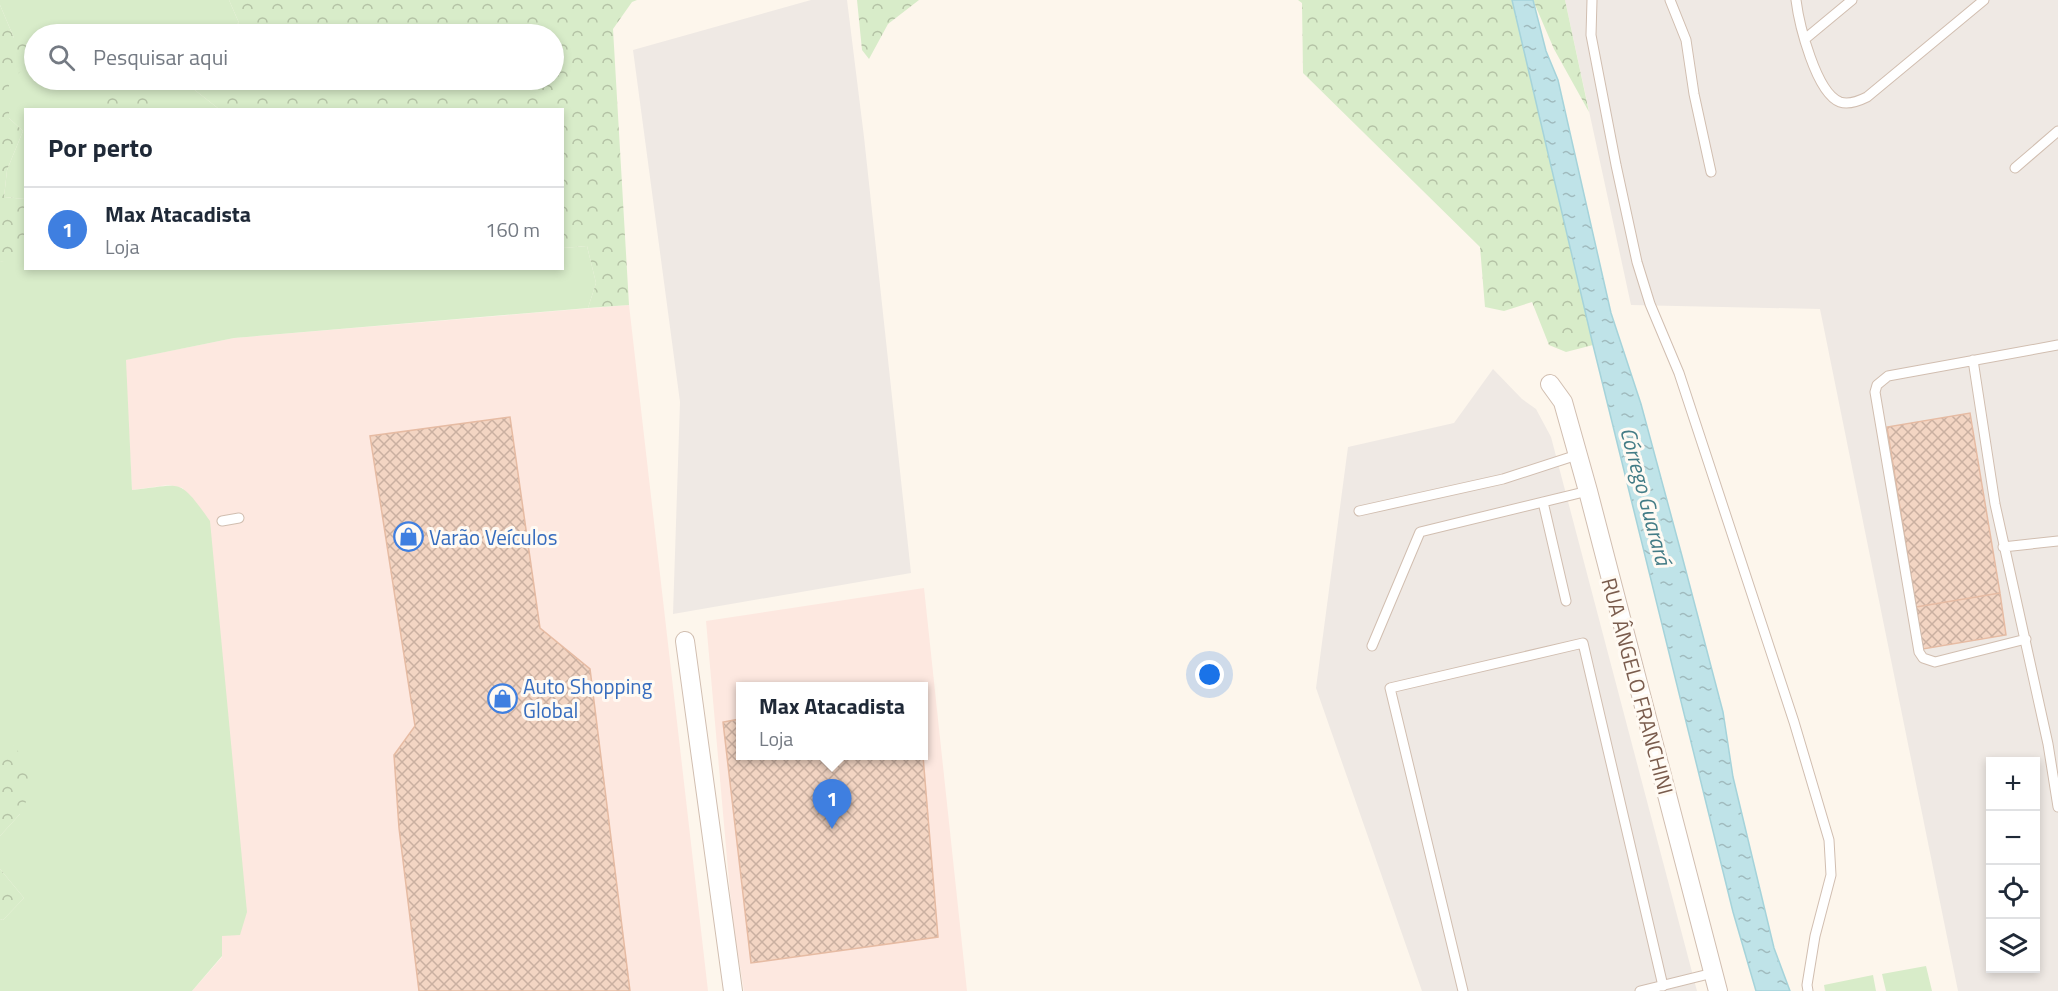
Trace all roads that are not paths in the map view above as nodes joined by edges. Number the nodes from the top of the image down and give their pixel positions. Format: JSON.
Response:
{"nodes":[{"id":1,"x":1592,"y":0,"type":"edge"},
{"id":2,"x":1670,"y":0,"type":"edge"},
{"id":3,"x":1796,"y":0,"type":"edge"},
{"id":4,"x":1852,"y":0,"type":"edge"},
{"id":5,"x":1984,"y":0,"type":"edge"},
{"id":6,"x":1805,"y":39,"type":"junction"},
{"id":7,"x":2058,"y":131,"type":"edge"},
{"id":8,"x":2015,"y":168,"type":"dead end"},
{"id":9,"x":1711,"y":172,"type":"dead end"},
{"id":10,"x":2058,"y":345,"type":"edge"},
{"id":11,"x":1973,"y":360,"type":"junction"},
{"id":12,"x":1550,"y":384,"type":"dead end"},
{"id":13,"x":1577,"y":455,"type":"junction"},
{"id":14,"x":1588,"y":491,"type":"junction"},
{"id":15,"x":1543,"y":502,"type":"junction"},
{"id":16,"x":1359,"y":511,"type":"dead end"},
{"id":17,"x":239,"y":518,"type":"dead end"},
{"id":18,"x":222,"y":521,"type":"dead end"},
{"id":19,"x":2058,"y":541,"type":"edge"},
{"id":20,"x":2003,"y":547,"type":"junction"},
{"id":21,"x":1566,"y":601,"type":"dead end"},
{"id":22,"x":2026,"y":639,"type":"junction"},
{"id":23,"x":685,"y":641,"type":"dead end"},
{"id":24,"x":1372,"y":646,"type":"dead end"},
{"id":25,"x":2053,"y":744,"type":"edge"},
{"id":26,"x":2058,"y":807,"type":"edge"},
{"id":27,"x":1713,"y":972,"type":"junction"},
{"id":28,"x":1663,"y":986,"type":"junction"},
{"id":29,"x":734,"y":991,"type":"edge"},
{"id":30,"x":1463,"y":991,"type":"edge"},
{"id":31,"x":1640,"y":991,"type":"edge"},
{"id":32,"x":1718,"y":991,"type":"edge"},
{"id":33,"x":1808,"y":991,"type":"edge"}],
"edges":[{"from":1,"to":33,"type":"lane"},
{"from":2,"to":9,"type":"lane"},
{"from":3,"to":6,"type":"lane"},
{"from":4,"to":6,"type":"lane"},
{"from":5,"to":6,"type":"lane"},
{"from":7,"to":8,"type":"lane"},
{"from":10,"to":11,"type":"lane"},
{"from":11,"to":20,"type":"lane"},
{"from":11,"to":22,"type":"lane"},
{"from":12,"to":13,"type":"street","name":"RUA ÂNGELO FRANCHINI"},
{"from":13,"to":14,"type":"street","name":"RUA ÂNGELO FRANCHINI"},
{"from":13,"to":16,"type":"lane"},
{"from":14,"to":15,"type":"lane"},
{"from":14,"to":27,"type":"street","name":"RUA ÂNGELO FRANCHINI"},
{"from":15,"to":21,"type":"lane"},
{"from":15,"to":24,"type":"lane"},
{"from":17,"to":18,"type":"lane"},
{"from":19,"to":20,"type":"lane"},
{"from":20,"to":22,"type":"lane"},
{"from":22,"to":25,"type":"lane"},
{"from":23,"to":29,"type":"street"},
{"from":25,"to":26,"type":"lane"},
{"from":27,"to":28,"type":"lane"},
{"from":27,"to":32,"type":"street","name":"RUA ÂNGELO FRANCHINI"},
{"from":28,"to":30,"type":"lane"},
{"from":28,"to":31,"type":"lane"}]}
